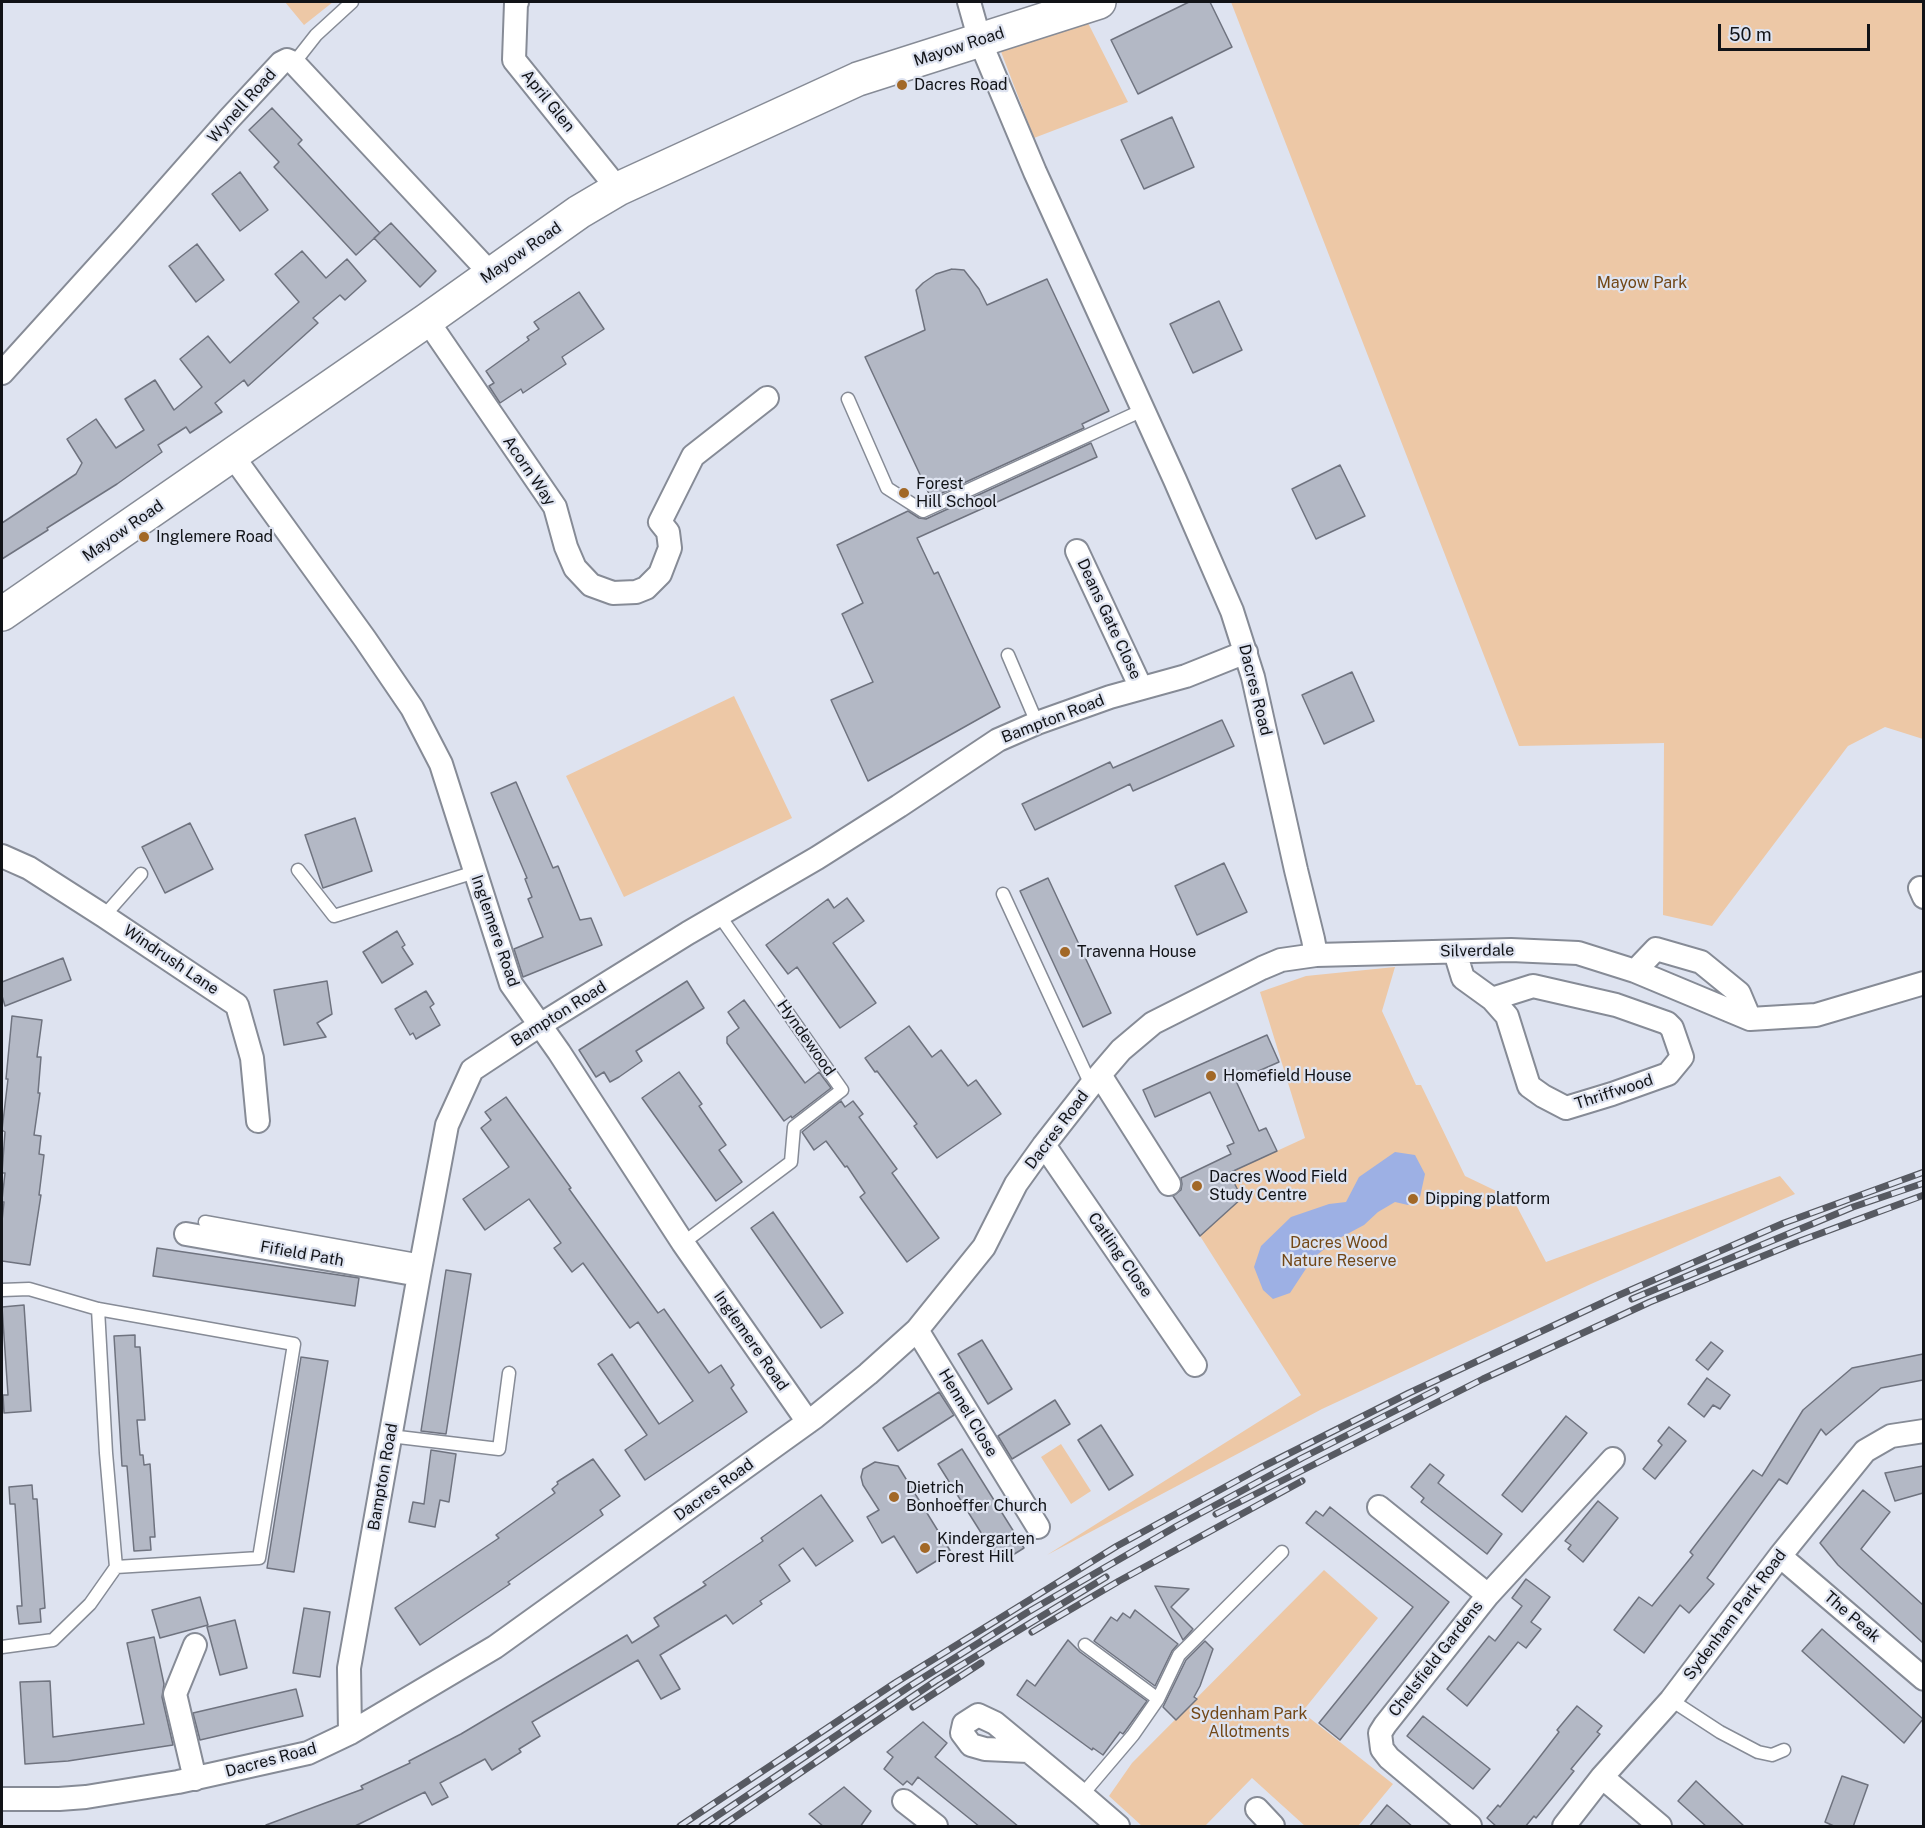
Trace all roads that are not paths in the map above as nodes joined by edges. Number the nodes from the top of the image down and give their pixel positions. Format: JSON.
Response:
{"nodes":[{"id":1,"x":352,"y":2,"type":"edge"},
{"id":2,"x":518,"y":2,"type":"edge"},
{"id":3,"x":969,"y":2,"type":"edge"},
{"id":4,"x":1099,"y":2,"type":"edge"},
{"id":5,"x":980,"y":40,"type":"junction"},
{"id":6,"x":294,"y":63,"type":"junction"},
{"id":7,"x":618,"y":189,"type":"junction"},
{"id":8,"x":490,"y":274,"type":"junction"},
{"id":9,"x":427,"y":320,"type":"junction"},
{"id":10,"x":2,"y":373,"type":"edge"},
{"id":11,"x":767,"y":398,"type":"dead end"},
{"id":12,"x":848,"y":399,"type":"dead end"},
{"id":13,"x":1143,"y":410,"type":"junction"},
{"id":14,"x":232,"y":455,"type":"junction"},
{"id":15,"x":1077,"y":551,"type":"dead end"},
{"id":16,"x":2,"y":614,"type":"edge"},
{"id":17,"x":1246,"y":652,"type":"junction"},
{"id":18,"x":1008,"y":655,"type":"dead end"},
{"id":19,"x":1141,"y":688,"type":"junction"},
{"id":20,"x":1037,"y":723,"type":"junction"},
{"id":21,"x":2,"y":856,"type":"edge"},
{"id":22,"x":298,"y":870,"type":"dead end"},
{"id":23,"x":475,"y":872,"type":"junction"},
{"id":24,"x":141,"y":874,"type":"dead end"},
{"id":25,"x":1003,"y":894,"type":"dead end"},
{"id":26,"x":719,"y":915,"type":"junction"},
{"id":27,"x":104,"y":916,"type":"junction"},
{"id":28,"x":1455,"y":952,"type":"junction"},
{"id":29,"x":1316,"y":955,"type":"junction"},
{"id":30,"x":1635,"y":971,"type":"junction"},
{"id":31,"x":1923,"y":982,"type":"edge"},
{"id":32,"x":1492,"y":999,"type":"junction"},
{"id":33,"x":1750,"y":1018,"type":"junction"},
{"id":34,"x":540,"y":1025,"type":"junction"},
{"id":35,"x":1095,"y":1080,"type":"junction"},
{"id":36,"x":258,"y":1121,"type":"dead end"},
{"id":37,"x":1044,"y":1145,"type":"junction"},
{"id":38,"x":1169,"y":1184,"type":"dead end"},
{"id":39,"x":205,"y":1222,"type":"dead end"},
{"id":40,"x":186,"y":1233,"type":"dead end"},
{"id":41,"x":683,"y":1243,"type":"junction"},
{"id":42,"x":420,"y":1268,"type":"junction"},
{"id":43,"x":2,"y":1290,"type":"edge"},
{"id":44,"x":98,"y":1309,"type":"junction"},
{"id":45,"x":916,"y":1330,"type":"junction"},
{"id":46,"x":1195,"y":1365,"type":"dead end"},
{"id":47,"x":508,"y":1373,"type":"dead end"},
{"id":48,"x":808,"y":1422,"type":"junction"},
{"id":49,"x":1923,"y":1431,"type":"edge"},
{"id":50,"x":390,"y":1436,"type":"junction"},
{"id":51,"x":1613,"y":1459,"type":"dead end"},
{"id":52,"x":1379,"y":1507,"type":"dead end"},
{"id":53,"x":1038,"y":1527,"type":"dead end"},
{"id":54,"x":1282,"y":1552,"type":"dead end"},
{"id":55,"x":1780,"y":1556,"type":"junction"},
{"id":56,"x":116,"y":1567,"type":"junction"},
{"id":57,"x":1488,"y":1595,"type":"junction"},
{"id":58,"x":195,"y":1645,"type":"dead end"},
{"id":59,"x":1084,"y":1645,"type":"dead end"},
{"id":60,"x":2,"y":1647,"type":"edge"},
{"id":61,"x":1923,"y":1679,"type":"edge"},
{"id":62,"x":1158,"y":1700,"type":"junction"},
{"id":63,"x":1671,"y":1700,"type":"junction"},
{"id":64,"x":350,"y":1733,"type":"junction"},
{"id":65,"x":1784,"y":1750,"type":"dead end"},
{"id":66,"x":1028,"y":1751,"type":"dead end"},
{"id":67,"x":1602,"y":1777,"type":"junction"},
{"id":68,"x":195,"y":1779,"type":"junction"},
{"id":69,"x":1082,"y":1795,"type":"junction"},
{"id":70,"x":2,"y":1799,"type":"edge"},
{"id":71,"x":904,"y":1801,"type":"dead end"},
{"id":72,"x":1257,"y":1809,"type":"dead end"},
{"id":73,"x":936,"y":1827,"type":"edge"},
{"id":74,"x":1118,"y":1827,"type":"edge"},
{"id":75,"x":1273,"y":1827,"type":"edge"},
{"id":76,"x":1470,"y":1827,"type":"edge"},
{"id":77,"x":1564,"y":1827,"type":"edge"},
{"id":78,"x":1660,"y":1827,"type":"edge"}],
"edges":[{"from":1,"to":6,"type":"lane"},
{"from":2,"to":7,"type":"street","name":"April Glen"},
{"from":3,"to":5,"type":"street","name":"Dacres Road"},
{"from":4,"to":5,"type":"street","name":"Mayow Road"},
{"from":5,"to":7,"type":"street","name":"Mayow Road"},
{"from":5,"to":13,"type":"street","name":"Dacres Road"},
{"from":6,"to":8,"type":"street","name":"Wynell Road"},
{"from":6,"to":10,"type":"street","name":"Wynell Road"},
{"from":7,"to":8,"type":"street","name":"Mayow Road"},
{"from":8,"to":9,"type":"street","name":"Mayow Road"},
{"from":9,"to":11,"type":"street","name":"Acorn Way"},
{"from":9,"to":14,"type":"street","name":"Mayow Road"},
{"from":12,"to":13,"type":"lane"},
{"from":13,"to":17,"type":"street","name":"Dacres Road"},
{"from":14,"to":16,"type":"street","name":"Mayow Road"},
{"from":14,"to":23,"type":"street","name":"Inglemere Road"},
{"from":15,"to":19,"type":"street","name":"Deans Gate Close"},
{"from":17,"to":19,"type":"street","name":"Bampton Road"},
{"from":17,"to":29,"type":"street","name":"Dacres Road"},
{"from":18,"to":20,"type":"lane"},
{"from":19,"to":20,"type":"street","name":"Bampton Road"},
{"from":20,"to":26,"type":"street","name":"Bampton Road"},
{"from":21,"to":27,"type":"street","name":"Windrush Lane"},
{"from":22,"to":23,"type":"lane"},
{"from":23,"to":34,"type":"street","name":"Inglemere Road"},
{"from":24,"to":27,"type":"lane"},
{"from":25,"to":35,"type":"lane"},
{"from":26,"to":34,"type":"street","name":"Bampton Road"},
{"from":26,"to":41,"type":"lane","name":"Hyndewood"},
{"from":27,"to":36,"type":"street","name":"Windrush Lane"},
{"from":28,"to":29,"type":"street","name":"Silverdale"},
{"from":28,"to":30,"type":"street","name":"Silverdale"},
{"from":28,"to":32,"type":"street","name":"Thriffwood"},
{"from":29,"to":35,"type":"street","name":"Dacres Road"},
{"from":30,"to":33,"type":"street","name":"Silverdale"},
{"from":30,"to":33,"type":"street"},
{"from":31,"to":33,"type":"street","name":"Silverdale"},
{"from":32,"to":32,"type":"street","name":"Thriffwood"},
{"from":34,"to":41,"type":"street","name":"Inglemere Road"},
{"from":34,"to":42,"type":"street","name":"Bampton Road"},
{"from":35,"to":37,"type":"street","name":"Dacres Road"},
{"from":35,"to":38,"type":"street"},
{"from":37,"to":45,"type":"street","name":"Dacres Road"},
{"from":37,"to":46,"type":"street","name":"Catling Close"},
{"from":39,"to":42,"type":"lane"},
{"from":40,"to":42,"type":"street","name":"Fifield Path"},
{"from":41,"to":48,"type":"street","name":"Inglemere Road"},
{"from":42,"to":50,"type":"street","name":"Bampton Road"},
{"from":43,"to":44,"type":"lane"},
{"from":44,"to":56,"type":"lane"},
{"from":44,"to":56,"type":"lane"},
{"from":45,"to":48,"type":"street","name":"Dacres Road"},
{"from":45,"to":53,"type":"street","name":"Hennel Close"},
{"from":47,"to":50,"type":"lane"},
{"from":48,"to":64,"type":"street","name":"Dacres Road"},
{"from":49,"to":55,"type":"street","name":"Sydenham Park Road"},
{"from":50,"to":64,"type":"street","name":"Bampton Road"},
{"from":51,"to":57,"type":"street","name":"Chelsfield Gardens"},
{"from":52,"to":57,"type":"street","name":"Chelsfield Gardens"},
{"from":54,"to":62,"type":"lane"},
{"from":55,"to":61,"type":"street","name":"The Peak"},
{"from":55,"to":63,"type":"street","name":"Sydenham Park Road"},
{"from":56,"to":60,"type":"lane"},
{"from":57,"to":76,"type":"street","name":"Chelsfield Gardens"},
{"from":58,"to":68,"type":"street"},
{"from":59,"to":62,"type":"lane"},
{"from":62,"to":69,"type":"lane"},
{"from":63,"to":65,"type":"lane"},
{"from":63,"to":67,"type":"street","name":"Sydenham Park Road"},
{"from":64,"to":68,"type":"street","name":"Dacres Road"},
{"from":66,"to":69,"type":"street"},
{"from":67,"to":77,"type":"street","name":"Sydenham Park Road"},
{"from":67,"to":78,"type":"street"},
{"from":68,"to":70,"type":"street","name":"Dacres Road"},
{"from":69,"to":74,"type":"street"},
{"from":71,"to":73,"type":"street"},
{"from":72,"to":75,"type":"street"}]}
